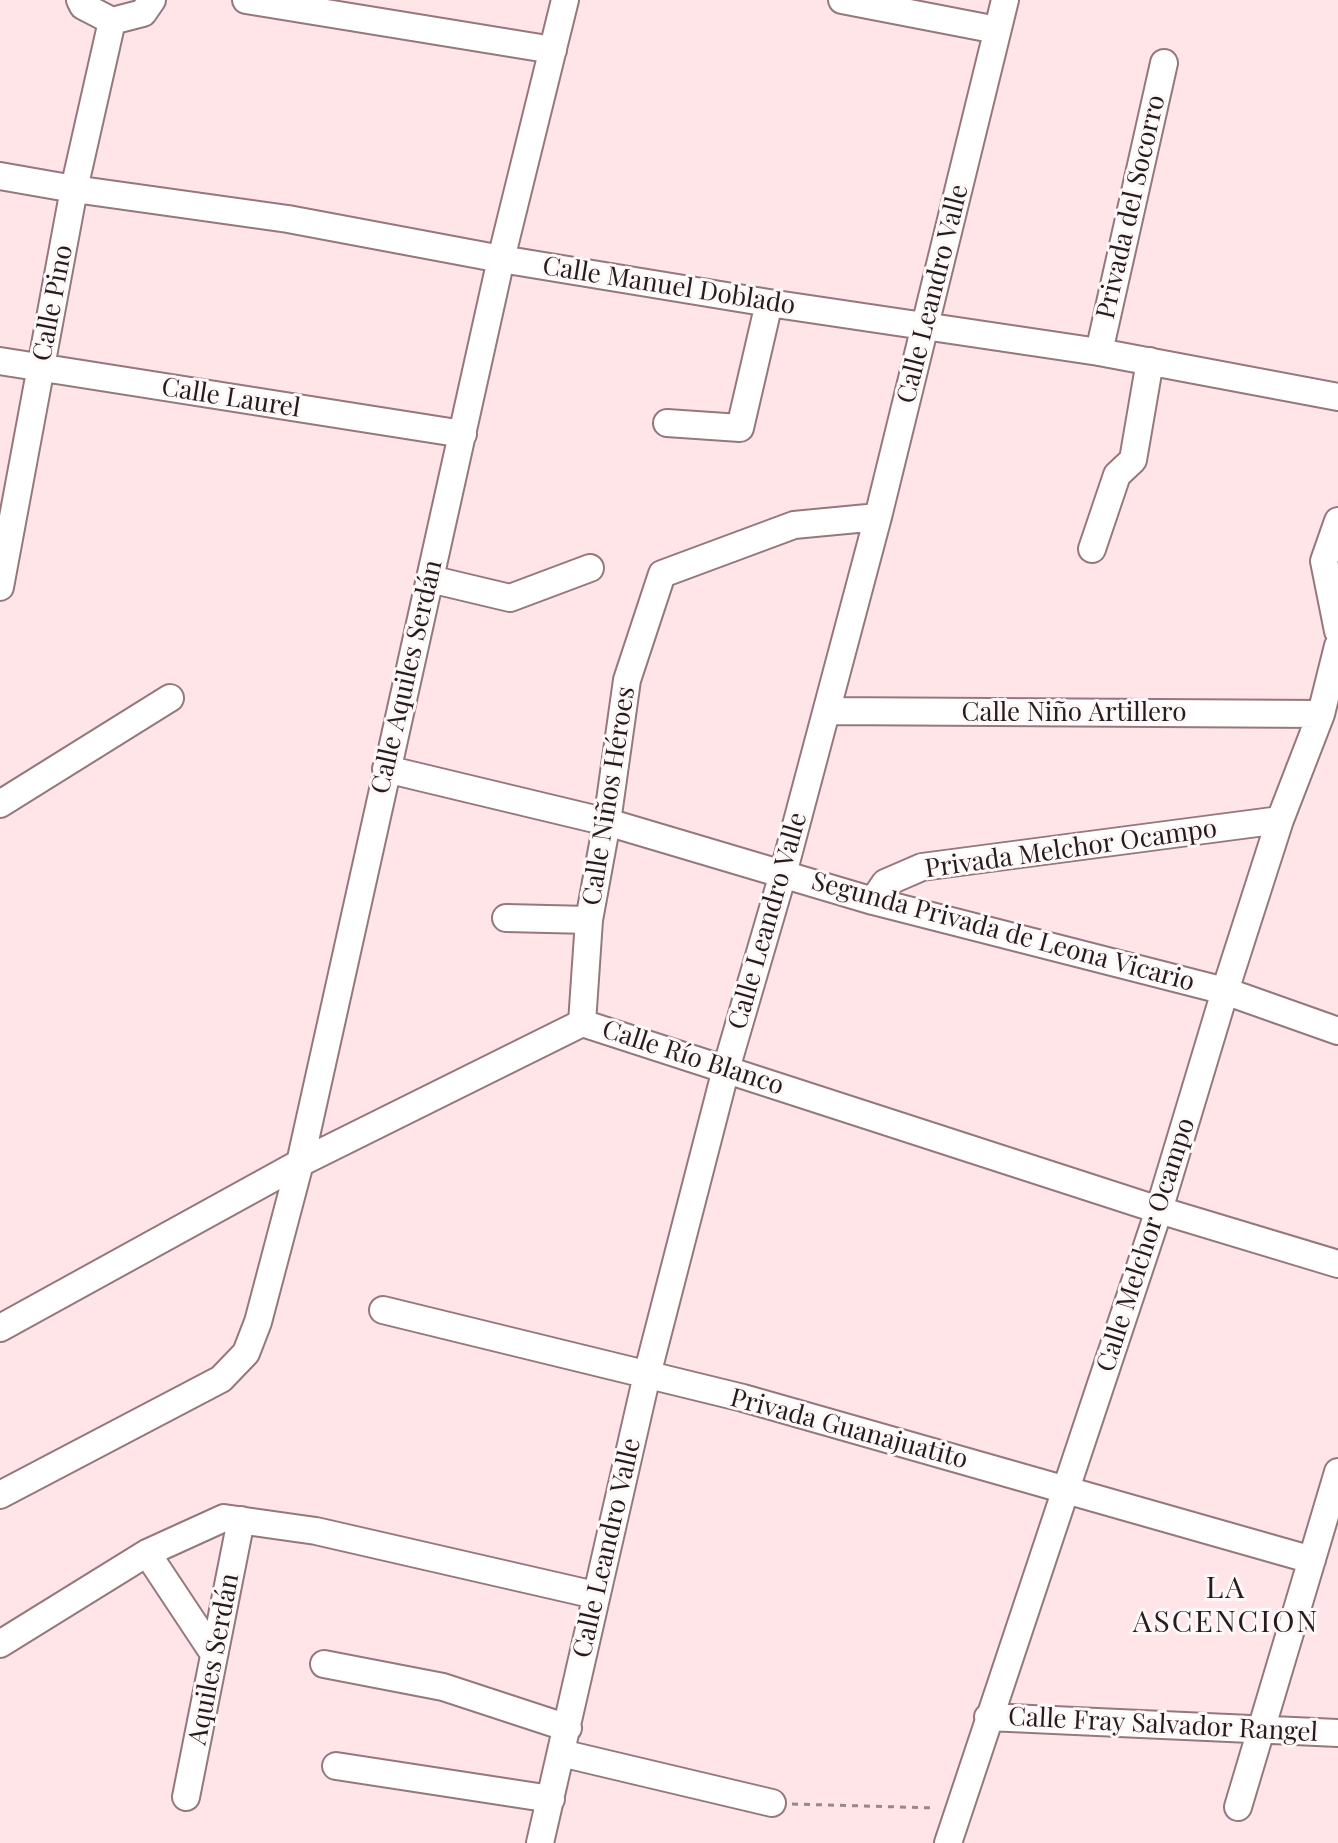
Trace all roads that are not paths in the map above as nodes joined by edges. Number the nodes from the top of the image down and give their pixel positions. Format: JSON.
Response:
{"nodes":[{"id":1,"x":80,"y":0,"type":"edge"},
{"id":2,"x":152,"y":0,"type":"edge"},
{"id":3,"x":246,"y":0,"type":"edge"},
{"id":4,"x":565,"y":0,"type":"edge"},
{"id":5,"x":842,"y":0,"type":"edge"},
{"id":6,"x":1005,"y":0,"type":"edge"},
{"id":7,"x":112,"y":21,"type":"junction"},
{"id":8,"x":997,"y":30,"type":"junction"},
{"id":9,"x":553,"y":50,"type":"junction"},
{"id":10,"x":1164,"y":63,"type":"dead end"},
{"id":11,"x":0,"y":176,"type":"edge"},
{"id":12,"x":74,"y":189,"type":"junction"},
{"id":13,"x":501,"y":259,"type":"junction"},
{"id":14,"x":769,"y":303,"type":"junction"},
{"id":15,"x":925,"y":325,"type":"junction"},
{"id":16,"x":1099,"y":352,"type":"junction"},
{"id":17,"x":0,"y":361,"type":"edge"},
{"id":18,"x":1150,"y":361,"type":"junction"},
{"id":19,"x":41,"y":368,"type":"junction"},
{"id":20,"x":1338,"y":397,"type":"edge"},
{"id":21,"x":667,"y":423,"type":"dead end"},
{"id":22,"x":463,"y":434,"type":"junction"},
{"id":23,"x":878,"y":517,"type":"junction"},
{"id":24,"x":1338,"y":521,"type":"edge"},
{"id":25,"x":1092,"y":549,"type":"dead end"},
{"id":26,"x":590,"y":568,"type":"dead end"},
{"id":27,"x":430,"y":579,"type":"junction"},
{"id":28,"x":0,"y":587,"type":"edge"},
{"id":29,"x":1335,"y":598,"type":"edge"},
{"id":30,"x":1338,"y":631,"type":"edge"},
{"id":31,"x":1338,"y":646,"type":"edge"},
{"id":32,"x":170,"y":698,"type":"dead end"},
{"id":33,"x":827,"y":711,"type":"junction"},
{"id":34,"x":1321,"y":714,"type":"junction"},
{"id":35,"x":386,"y":769,"type":"junction"},
{"id":36,"x":0,"y":804,"type":"edge"},
{"id":37,"x":1280,"y":820,"type":"junction"},
{"id":38,"x":607,"y":822,"type":"junction"},
{"id":39,"x":783,"y":874,"type":"junction"},
{"id":40,"x":873,"y":901,"type":"junction"},
{"id":41,"x":506,"y":918,"type":"dead end"},
{"id":42,"x":589,"y":920,"type":"junction"},
{"id":43,"x":1225,"y":991,"type":"junction"},
{"id":44,"x":582,"y":1023,"type":"junction"},
{"id":45,"x":1338,"y":1031,"type":"edge"},
{"id":46,"x":726,"y":1069,"type":"junction"},
{"id":47,"x":300,"y":1163,"type":"junction"},
{"id":48,"x":1159,"y":1210,"type":"junction"},
{"id":49,"x":1338,"y":1264,"type":"edge"},
{"id":50,"x":383,"y":1310,"type":"dead end"},
{"id":51,"x":0,"y":1328,"type":"edge"},
{"id":52,"x":647,"y":1375,"type":"junction"},
{"id":53,"x":1338,"y":1472,"type":"edge"},
{"id":54,"x":1066,"y":1488,"type":"junction"},
{"id":55,"x":0,"y":1495,"type":"edge"},
{"id":56,"x":241,"y":1520,"type":"junction"},
{"id":57,"x":147,"y":1553,"type":"junction"},
{"id":58,"x":1312,"y":1560,"type":"junction"},
{"id":59,"x":595,"y":1595,"type":"junction"},
{"id":60,"x":0,"y":1644,"type":"edge"},
{"id":61,"x":214,"y":1654,"type":"junction"},
{"id":62,"x":324,"y":1664,"type":"dead end"},
{"id":63,"x":988,"y":1717,"type":"junction"},
{"id":64,"x":1262,"y":1728,"type":"junction"},
{"id":65,"x":1338,"y":1733,"type":"edge"},
{"id":66,"x":564,"y":1740,"type":"junction"},
{"id":67,"x":336,"y":1766,"type":"dead end"},
{"id":68,"x":186,"y":1797,"type":"dead end"},
{"id":69,"x":551,"y":1799,"type":"junction"},
{"id":70,"x":772,"y":1803,"type":"road end"},
{"id":71,"x":1238,"y":1807,"type":"dead end"},
{"id":72,"x":540,"y":1843,"type":"edge"},
{"id":73,"x":948,"y":1843,"type":"edge"}],
"edges":[{"from":1,"to":7,"type":"street"},
{"from":2,"to":7,"type":"street"},
{"from":3,"to":9,"type":"street"},
{"from":4,"to":9,"type":"street","name":"Calle Aquiles Serdán"},
{"from":5,"to":8,"type":"street"},
{"from":6,"to":8,"type":"street","name":"Calle Leandro Valle"},
{"from":7,"to":12,"type":"street","name":"Calle Pino"},
{"from":8,"to":15,"type":"street","name":"Calle Leandro Valle"},
{"from":9,"to":13,"type":"street","name":"Calle Aquiles Serdán"},
{"from":10,"to":16,"type":"street","name":"Privada del Socorro"},
{"from":11,"to":12,"type":"street","name":"Calle Manuel Doblado"},
{"from":12,"to":13,"type":"street","name":"Calle Manuel Doblado"},
{"from":12,"to":19,"type":"street","name":"Calle Pino"},
{"from":13,"to":14,"type":"street","name":"Calle Manuel Doblado"},
{"from":13,"to":22,"type":"street","name":"Calle Aquiles Serdán"},
{"from":14,"to":15,"type":"street","name":"Calle Manuel Doblado"},
{"from":14,"to":21,"type":"street"},
{"from":15,"to":16,"type":"street","name":"Calle Manuel Doblado"},
{"from":15,"to":23,"type":"street","name":"Calle Leandro Valle"},
{"from":16,"to":18,"type":"street","name":"Calle Manuel Doblado"},
{"from":17,"to":19,"type":"street","name":"Calle Laurel"},
{"from":18,"to":20,"type":"street","name":"Calle Manuel Doblado"},
{"from":18,"to":25,"type":"street"},
{"from":19,"to":22,"type":"street","name":"Calle Laurel"},
{"from":19,"to":28,"type":"street","name":"Calle Pino"},
{"from":22,"to":27,"type":"street","name":"Calle Aquiles Serdán"},
{"from":23,"to":33,"type":"street","name":"Calle Leandro Valle"},
{"from":23,"to":38,"type":"street","name":"Calle Niños Héroes"},
{"from":24,"to":29,"type":"street"},
{"from":26,"to":27,"type":"street"},
{"from":27,"to":35,"type":"street","name":"Calle Aquiles Serdán"},
{"from":29,"to":30,"type":"street"},
{"from":31,"to":34,"type":"street","name":"Calle Melchor Ocampo"},
{"from":32,"to":36,"type":"street"},
{"from":33,"to":34,"type":"street","name":"Calle Niño Artillero"},
{"from":33,"to":39,"type":"street","name":"Calle Leandro Valle"},
{"from":34,"to":37,"type":"street","name":"Calle Melchor Ocampo"},
{"from":35,"to":38,"type":"street","name":"Segunda Privada de Leona Vicario"},
{"from":35,"to":47,"type":"street","name":"Calle Aquiles Serdán"},
{"from":37,"to":40,"type":"street","name":"Privada Melchor Ocampo"},
{"from":37,"to":43,"type":"street","name":"Calle Melchor Ocampo"},
{"from":38,"to":39,"type":"street","name":"Segunda Privada de Leona Vicario"},
{"from":38,"to":42,"type":"street","name":"Calle Niños Héroes"},
{"from":39,"to":40,"type":"street","name":"Segunda Privada de Leona Vicario"},
{"from":39,"to":46,"type":"street","name":"Calle Leandro Valle"},
{"from":40,"to":43,"type":"street","name":"Segunda Privada de Leona Vicario"},
{"from":41,"to":42,"type":"street"},
{"from":42,"to":44,"type":"street","name":"Calle Niños Héroes"},
{"from":43,"to":45,"type":"street","name":"Segunda Privada de Leona Vicario"},
{"from":43,"to":48,"type":"street","name":"Calle Melchor Ocampo"},
{"from":44,"to":46,"type":"street","name":"Calle Río Blanco"},
{"from":44,"to":47,"type":"street","name":"Calle Río Blanco"},
{"from":46,"to":48,"type":"street","name":"Calle Río Blanco"},
{"from":46,"to":52,"type":"street","name":"Calle Leandro Valle"},
{"from":47,"to":51,"type":"street","name":"Calle Río Blanco"},
{"from":47,"to":55,"type":"street","name":"Calle Aquiles Serdán"},
{"from":48,"to":49,"type":"street","name":"Calle Río Blanco"},
{"from":48,"to":54,"type":"street","name":"Calle Melchor Ocampo"},
{"from":50,"to":52,"type":"street","name":"Privada Guanajuatito"},
{"from":52,"to":54,"type":"street","name":"Privada Guanajuatito"},
{"from":52,"to":59,"type":"street","name":"Calle Leandro Valle"},
{"from":53,"to":58,"type":"street"},
{"from":54,"to":58,"type":"street","name":"Privada Guanajuatito"},
{"from":54,"to":63,"type":"street","name":"Calle Melchor Ocampo"},
{"from":56,"to":57,"type":"street"},
{"from":56,"to":59,"type":"street"},
{"from":56,"to":61,"type":"street","name":"Aquiles Serdán"},
{"from":57,"to":60,"type":"street"},
{"from":57,"to":61,"type":"street"},
{"from":58,"to":64,"type":"street"},
{"from":59,"to":66,"type":"street","name":"Calle Leandro Valle"},
{"from":61,"to":68,"type":"street","name":"Aquiles Serdán"},
{"from":62,"to":66,"type":"street"},
{"from":63,"to":64,"type":"street","name":"Calle Fray Salvador Rangel"},
{"from":63,"to":73,"type":"street","name":"Calle Melchor Ocampo"},
{"from":64,"to":65,"type":"street","name":"Calle Fray Salvador Rangel"},
{"from":64,"to":71,"type":"street"},
{"from":66,"to":69,"type":"street","name":"Calle Leandro Valle"},
{"from":66,"to":70,"type":"street"},
{"from":67,"to":69,"type":"street"},
{"from":69,"to":72,"type":"street","name":"Calle Leandro Valle"}]}
